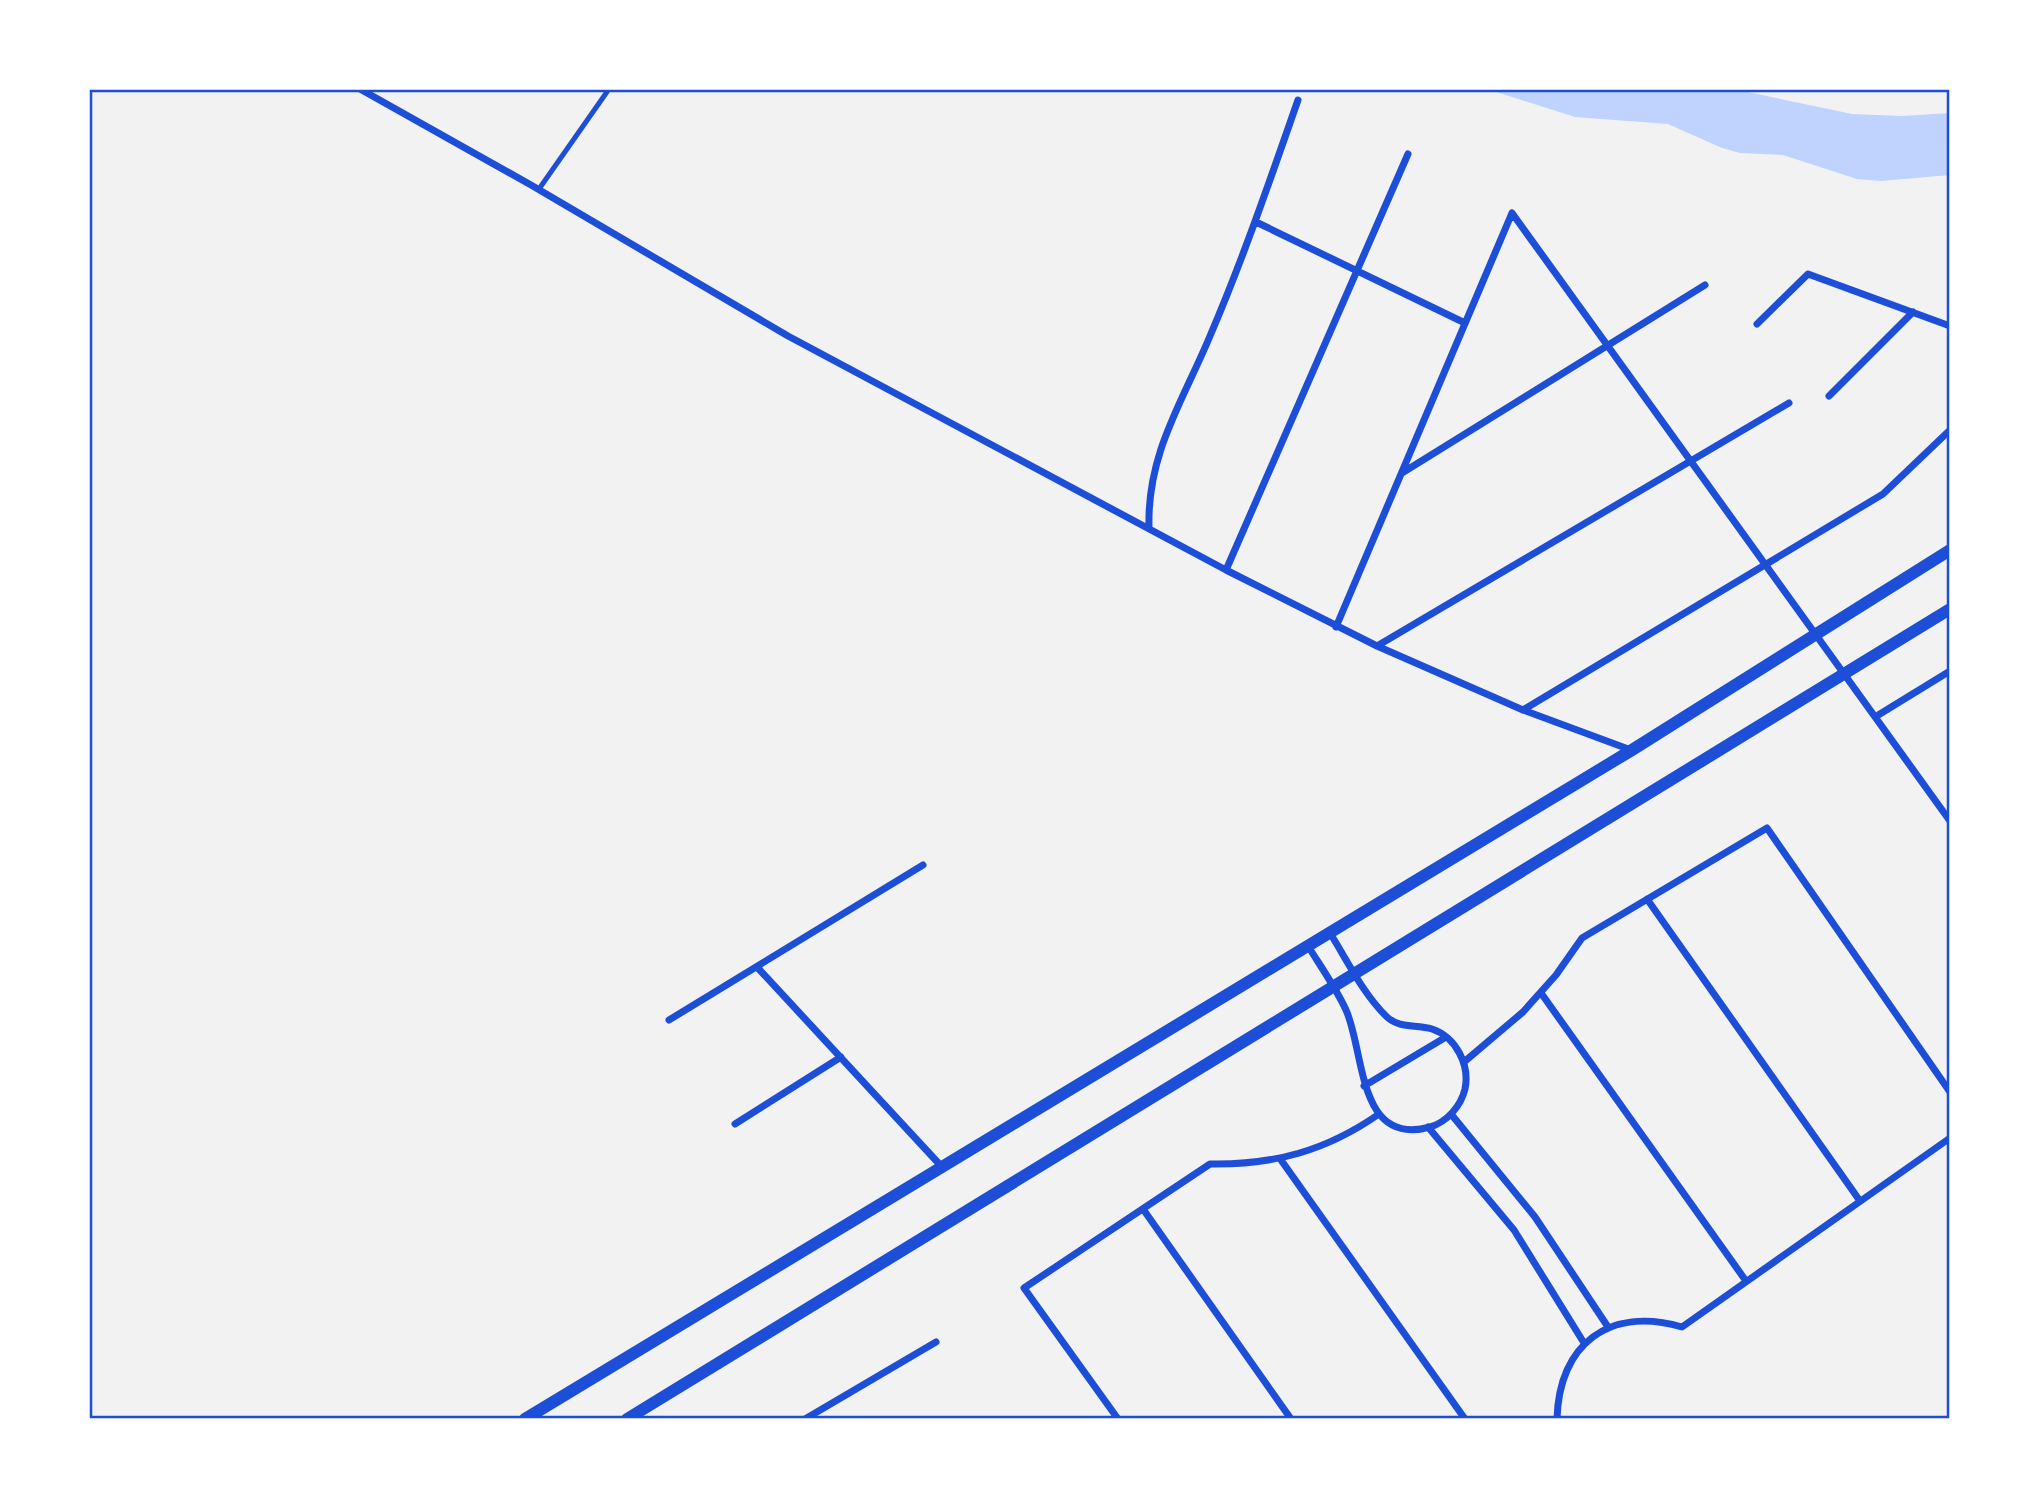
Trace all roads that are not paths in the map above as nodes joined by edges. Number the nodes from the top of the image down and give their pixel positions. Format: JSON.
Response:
{"nodes":[{"id":1,"x":360,"y":89,"type":"edge"},
{"id":2,"x":609,"y":89,"type":"edge"},
{"id":3,"x":1298,"y":100,"type":"dead end"},
{"id":4,"x":1408,"y":154,"type":"dead end"},
{"id":5,"x":539,"y":189,"type":"junction"},
{"id":6,"x":1256,"y":222,"type":"junction"},
{"id":7,"x":1356,"y":271,"type":"junction"},
{"id":8,"x":1705,"y":285,"type":"dead end"},
{"id":9,"x":1913,"y":312,"type":"junction"},
{"id":10,"x":1465,"y":323,"type":"junction"},
{"id":11,"x":1757,"y":324,"type":"dead end"},
{"id":12,"x":1950,"y":326,"type":"edge"},
{"id":13,"x":1608,"y":346,"type":"junction"},
{"id":14,"x":1829,"y":397,"type":"dead end"},
{"id":15,"x":1789,"y":403,"type":"dead end"},
{"id":16,"x":1950,"y":430,"type":"edge"},
{"id":17,"x":1691,"y":461,"type":"junction"},
{"id":18,"x":1401,"y":474,"type":"junction"},
{"id":19,"x":1149,"y":527,"type":"junction"},
{"id":20,"x":1950,"y":550,"type":"edge"},
{"id":21,"x":1765,"y":564,"type":"junction"},
{"id":22,"x":1226,"y":570,"type":"junction"},
{"id":23,"x":1950,"y":609,"type":"edge"},
{"id":24,"x":1336,"y":627,"type":"junction"},
{"id":25,"x":1814,"y":633,"type":"junction"},
{"id":26,"x":1377,"y":646,"type":"junction"},
{"id":27,"x":1950,"y":671,"type":"edge"},
{"id":28,"x":1843,"y":673,"type":"junction"},
{"id":29,"x":1523,"y":710,"type":"junction"},
{"id":30,"x":1875,"y":717,"type":"junction"},
{"id":31,"x":1632,"y":750,"type":"junction"},
{"id":32,"x":1950,"y":821,"type":"edge"},
{"id":33,"x":923,"y":865,"type":"dead end"},
{"id":34,"x":1647,"y":899,"type":"junction"},
{"id":35,"x":1330,"y":933,"type":"junction"},
{"id":36,"x":1308,"y":946,"type":"junction"},
{"id":37,"x":757,"y":967,"type":"junction"},
{"id":38,"x":1355,"y":973,"type":"junction"},
{"id":39,"x":1332,"y":986,"type":"junction"},
{"id":40,"x":1541,"y":993,"type":"junction"},
{"id":41,"x":669,"y":1020,"type":"dead end"},
{"id":42,"x":1446,"y":1037,"type":"junction"},
{"id":43,"x":841,"y":1057,"type":"junction"},
{"id":44,"x":1464,"y":1062,"type":"junction"},
{"id":45,"x":1364,"y":1086,"type":"junction"},
{"id":46,"x":1950,"y":1091,"type":"edge"},
{"id":47,"x":1379,"y":1114,"type":"junction"},
{"id":48,"x":1451,"y":1114,"type":"junction"},
{"id":49,"x":735,"y":1124,"type":"dead end"},
{"id":50,"x":1428,"y":1127,"type":"junction"},
{"id":51,"x":1950,"y":1138,"type":"edge"},
{"id":52,"x":1281,"y":1160,"type":"junction"},
{"id":53,"x":942,"y":1167,"type":"junction"},
{"id":54,"x":1860,"y":1201,"type":"junction"},
{"id":55,"x":1143,"y":1209,"type":"junction"},
{"id":56,"x":1746,"y":1282,"type":"junction"},
{"id":57,"x":1608,"y":1327,"type":"junction"},
{"id":58,"x":936,"y":1342,"type":"dead end"},
{"id":59,"x":1584,"y":1343,"type":"junction"},
{"id":60,"x":525,"y":1419,"type":"edge"},
{"id":61,"x":627,"y":1419,"type":"edge"},
{"id":62,"x":805,"y":1419,"type":"edge"},
{"id":63,"x":1118,"y":1419,"type":"edge"},
{"id":64,"x":1291,"y":1419,"type":"edge"},
{"id":65,"x":1465,"y":1419,"type":"edge"},
{"id":66,"x":1557,"y":1419,"type":"edge"}],
"edges":[{"from":1,"to":5,"type":"street"},
{"from":2,"to":5,"type":"lane"},
{"from":3,"to":6,"type":"street"},
{"from":4,"to":7,"type":"street"},
{"from":5,"to":19,"type":"street"},
{"from":6,"to":7,"type":"street"},
{"from":6,"to":19,"type":"street"},
{"from":7,"to":10,"type":"street"},
{"from":7,"to":22,"type":"street"},
{"from":8,"to":13,"type":"street"},
{"from":9,"to":11,"type":"street"},
{"from":9,"to":12,"type":"street"},
{"from":9,"to":14,"type":"street"},
{"from":10,"to":13,"type":"street"},
{"from":10,"to":18,"type":"street"},
{"from":13,"to":17,"type":"street"},
{"from":13,"to":18,"type":"street"},
{"from":15,"to":17,"type":"street"},
{"from":16,"to":21,"type":"street"},
{"from":17,"to":21,"type":"street"},
{"from":17,"to":26,"type":"street"},
{"from":18,"to":24,"type":"street"},
{"from":19,"to":22,"type":"street"},
{"from":20,"to":25,"type":"street"},
{"from":21,"to":25,"type":"street"},
{"from":21,"to":29,"type":"street"},
{"from":22,"to":24,"type":"street"},
{"from":23,"to":28,"type":"street"},
{"from":24,"to":26,"type":"street"},
{"from":25,"to":28,"type":"street"},
{"from":25,"to":31,"type":"street"},
{"from":26,"to":29,"type":"street"},
{"from":27,"to":30,"type":"street"},
{"from":28,"to":30,"type":"street"},
{"from":28,"to":38,"type":"street"},
{"from":29,"to":31,"type":"street"},
{"from":30,"to":32,"type":"street"},
{"from":31,"to":35,"type":"street"},
{"from":33,"to":37,"type":"street"},
{"from":34,"to":40,"type":"street"},
{"from":34,"to":46,"type":"street"},
{"from":34,"to":54,"type":"street"},
{"from":35,"to":36,"type":"street"},
{"from":35,"to":38,"type":"street"},
{"from":36,"to":39,"type":"street"},
{"from":36,"to":53,"type":"street"},
{"from":37,"to":41,"type":"street"},
{"from":37,"to":43,"type":"street"},
{"from":38,"to":39,"type":"street"},
{"from":38,"to":42,"type":"street"},
{"from":39,"to":45,"type":"street"},
{"from":39,"to":61,"type":"street"},
{"from":40,"to":44,"type":"street"},
{"from":40,"to":56,"type":"street"},
{"from":42,"to":44,"type":"street"},
{"from":42,"to":45,"type":"street"},
{"from":43,"to":49,"type":"street"},
{"from":43,"to":53,"type":"street"},
{"from":44,"to":48,"type":"street"},
{"from":45,"to":47,"type":"street"},
{"from":47,"to":50,"type":"street"},
{"from":47,"to":52,"type":"street"},
{"from":48,"to":50,"type":"street"},
{"from":48,"to":57,"type":"street"},
{"from":50,"to":59,"type":"street"},
{"from":51,"to":54,"type":"street"},
{"from":52,"to":55,"type":"street"},
{"from":52,"to":65,"type":"street"},
{"from":53,"to":60,"type":"street"},
{"from":54,"to":56,"type":"street"},
{"from":55,"to":63,"type":"street"},
{"from":55,"to":64,"type":"street"},
{"from":56,"to":57,"type":"street"},
{"from":57,"to":59,"type":"street"},
{"from":58,"to":62,"type":"street"},
{"from":59,"to":66,"type":"street"}]}
